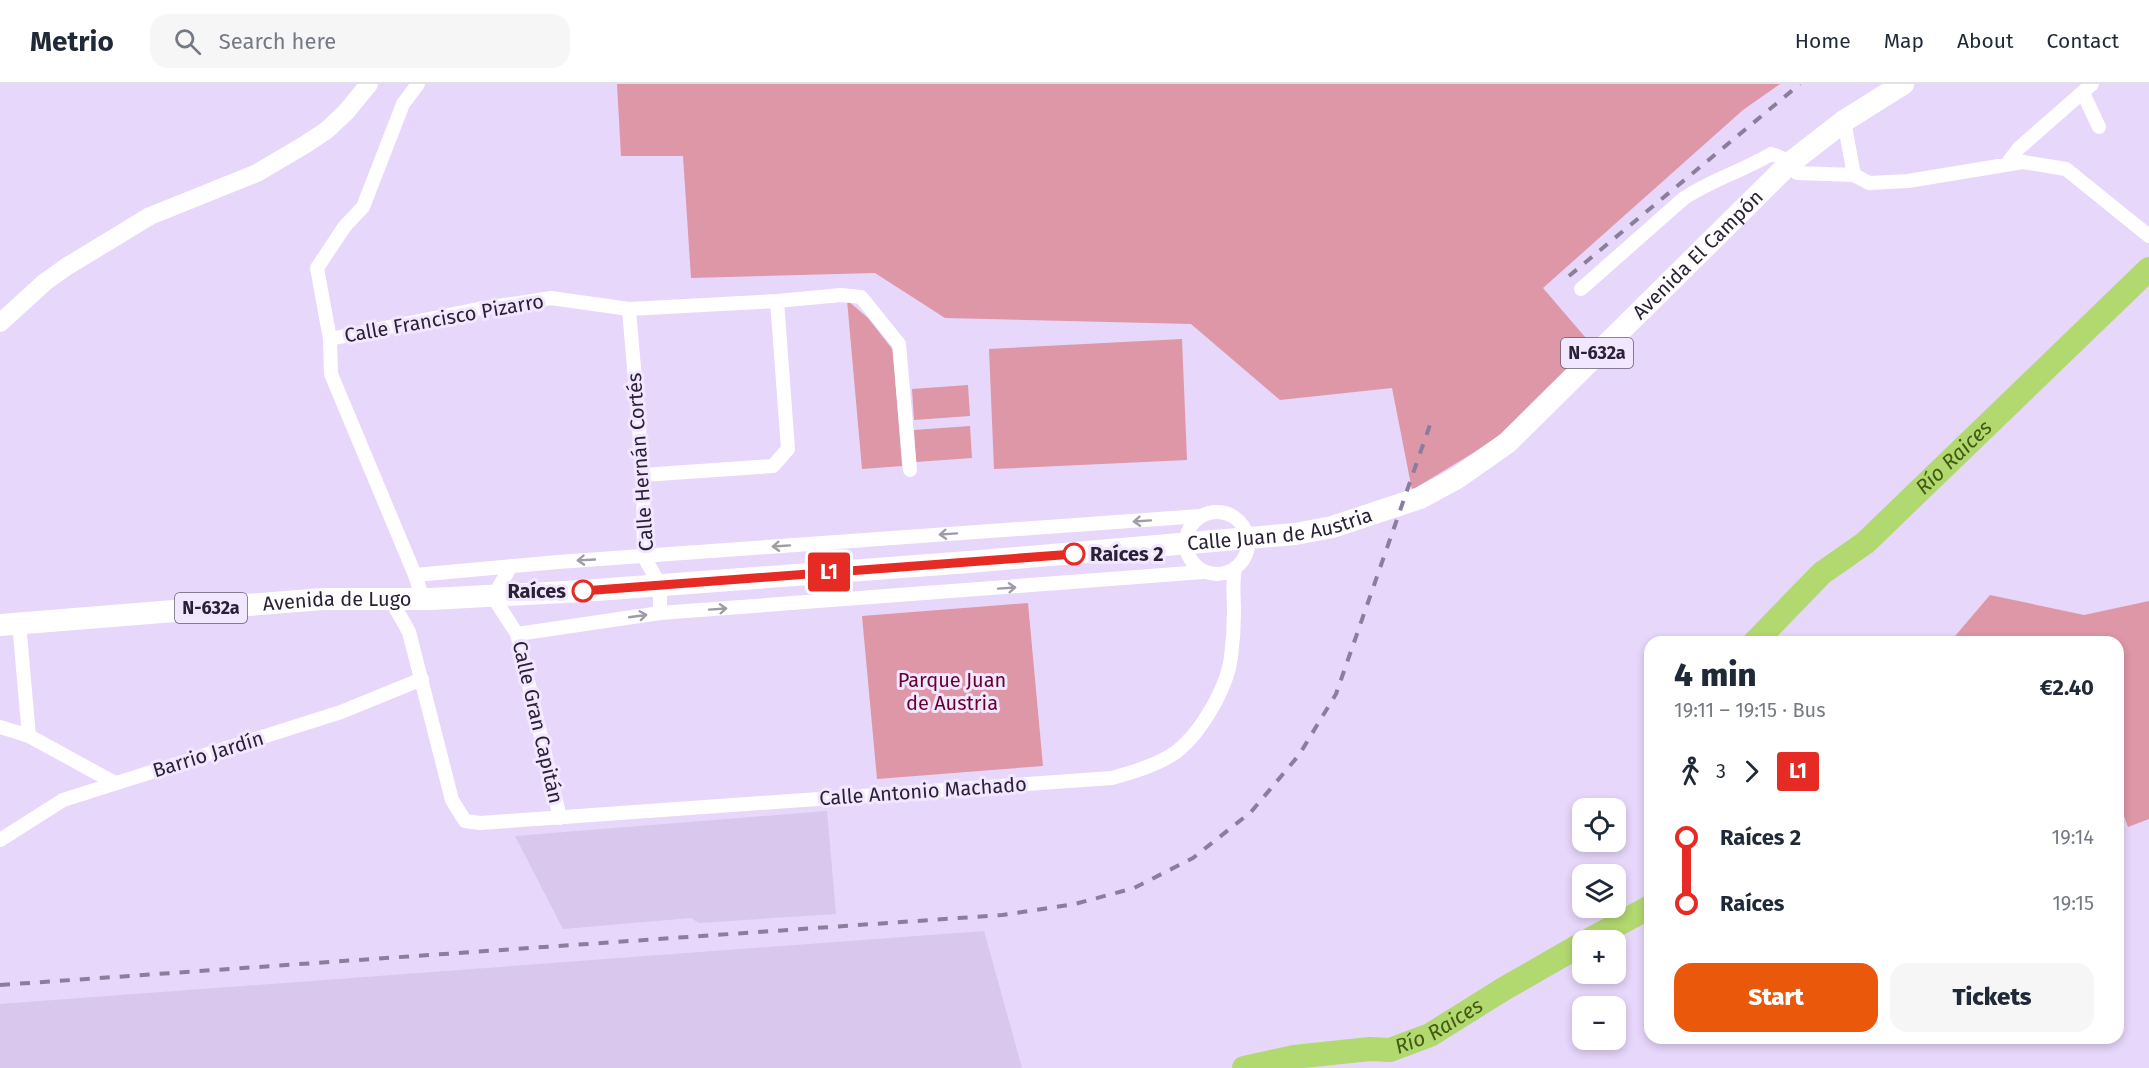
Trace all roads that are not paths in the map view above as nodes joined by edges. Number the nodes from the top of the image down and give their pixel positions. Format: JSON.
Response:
{"nodes":[{"id":1,"x":369,"y":84,"type":"edge"},
{"id":2,"x":418,"y":84,"type":"edge"},
{"id":3,"x":1903,"y":84,"type":"edge"},
{"id":4,"x":2088,"y":88,"type":"edge"},
{"id":5,"x":1844,"y":122,"type":"junction"},
{"id":6,"x":2099,"y":127,"type":"dead end"},
{"id":7,"x":1790,"y":163,"type":"junction"},
{"id":8,"x":2006,"y":165,"type":"junction"},
{"id":9,"x":1854,"y":175,"type":"junction"},
{"id":10,"x":2149,"y":236,"type":"edge"},
{"id":11,"x":1581,"y":289,"type":"dead end"},
{"id":12,"x":777,"y":301,"type":"junction"},
{"id":13,"x":629,"y":309,"type":"junction"},
{"id":14,"x":0,"y":323,"type":"edge"},
{"id":15,"x":330,"y":339,"type":"junction"},
{"id":16,"x":910,"y":470,"type":"dead end"},
{"id":17,"x":644,"y":475,"type":"junction"},
{"id":18,"x":1381,"y":512,"type":"joint"},
{"id":19,"x":1200,"y":516,"type":"junction"},
{"id":20,"x":1248,"y":538,"type":"junction"},
{"id":21,"x":1185,"y":544,"type":"junction"},
{"id":22,"x":644,"y":557,"type":"junction"},
{"id":23,"x":511,"y":566,"type":"junction"},
{"id":24,"x":1235,"y":569,"type":"junction"},
{"id":25,"x":1203,"y":572,"type":"junction"},
{"id":26,"x":415,"y":575,"type":"junction"},
{"id":27,"x":660,"y":585,"type":"junction"},
{"id":28,"x":493,"y":597,"type":"junction"},
{"id":29,"x":423,"y":599,"type":"junction"},
{"id":30,"x":391,"y":600,"type":"junction"},
{"id":31,"x":660,"y":613,"type":"junction"},
{"id":32,"x":9,"y":624,"type":"edge"},
{"id":33,"x":517,"y":634,"type":"junction"},
{"id":34,"x":422,"y":679,"type":"junction"},
{"id":35,"x":0,"y":727,"type":"edge"},
{"id":36,"x":29,"y":736,"type":"junction"},
{"id":37,"x":115,"y":783,"type":"junction"},
{"id":38,"x":560,"y":818,"type":"junction"},
{"id":39,"x":0,"y":840,"type":"edge"}],
"edges":[{"from":1,"to":14,"type":"street"},
{"from":2,"to":15,"type":"street"},
{"from":3,"to":5,"type":"main road","name":"Avenida El Campón","number":"N-632a"},
{"from":4,"to":6,"type":"street"},
{"from":4,"to":8,"type":"street"},
{"from":5,"to":7,"type":"main road","name":"Avenida El Campón","number":"N-632a"},
{"from":5,"to":9,"type":"street"},
{"from":7,"to":9,"type":"street"},
{"from":7,"to":11,"type":"street"},
{"from":7,"to":18,"type":"main road","name":"Avenida El Campón","number":"N-632a"},
{"from":8,"to":9,"type":"street"},
{"from":8,"to":10,"type":"street"},
{"from":12,"to":13,"type":"street","name":"Calle Francisco Pizarro"},
{"from":12,"to":16,"type":"street","name":"Calle Francisco Pizarro"},
{"from":12,"to":17,"type":"street"},
{"from":13,"to":15,"type":"street","name":"Calle Francisco Pizarro"},
{"from":13,"to":17,"type":"street","name":"Calle Hernán Cortés"},
{"from":15,"to":26,"type":"street"},
{"from":17,"to":22,"type":"street","name":"Calle Hernán Cortés"},
{"from":18,"to":20,"type":"main road","name":"Calle Juan de Austria","number":"N-632a"},
{"from":19,"to":20,"type":"street"},
{"from":19,"to":21,"type":"street"},
{"from":19,"to":22,"type":"street","one_way":true},
{"from":20,"to":21,"type":"main road","name":"Calle Juan de Austria","number":"N-632a"},
{"from":20,"to":24,"type":"street","name":"Calle Antonio Machado"},
{"from":21,"to":25,"type":"street"},
{"from":21,"to":27,"type":"main road","name":"Calle Juan de Austria","number":"N-632a"},
{"from":22,"to":23,"type":"street","one_way":true},
{"from":22,"to":27,"type":"street","name":"Calle Hernán Cortés"},
{"from":23,"to":26,"type":"street"},
{"from":23,"to":28,"type":"street"},
{"from":24,"to":25,"type":"street"},
{"from":24,"to":38,"type":"street","name":"Calle Antonio Machado"},
{"from":31,"to":25,"type":"street","one_way":true},
{"from":26,"to":29,"type":"street"},
{"from":27,"to":28,"type":"main road","name":"Calle Juan de Austria","number":"N-632a"},
{"from":27,"to":31,"type":"street","name":"Calle Hernán Cortés"},
{"from":28,"to":29,"type":"main road","name":"Calle Juan de Austria","number":"N-632a"},
{"from":28,"to":33,"type":"street","name":"Calle Gran Capitán"},
{"from":29,"to":30,"type":"main road","name":"Avenida de Lugo","number":"N-632a"},
{"from":30,"to":32,"type":"main road","name":"Avenida de Lugo","number":"N-632a"},
{"from":30,"to":34,"type":"street"},
{"from":33,"to":31,"type":"street","one_way":true},
{"from":32,"to":36,"type":"street"},
{"from":33,"to":38,"type":"street","name":"Calle Gran Capitán"},
{"from":34,"to":37,"type":"street","name":"Barrio Jardín"},
{"from":34,"to":38,"type":"street","name":"Calle Antonio Machado"},
{"from":35,"to":36,"type":"street"},
{"from":36,"to":37,"type":"street"},
{"from":37,"to":39,"type":"street","name":"Barrio Jardín"}]}
